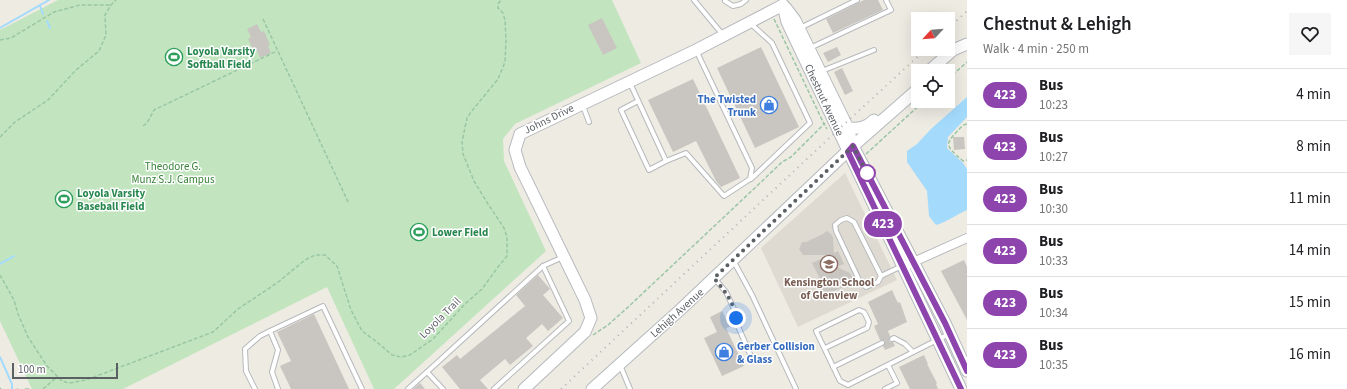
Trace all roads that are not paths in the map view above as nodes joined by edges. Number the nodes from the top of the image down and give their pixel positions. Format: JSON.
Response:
{"nodes":[{"id":1,"x":694,"y":0,"type":"edge"},
{"id":2,"x":746,"y":0,"type":"edge"},
{"id":3,"x":857,"y":0,"type":"edge"},
{"id":4,"x":886,"y":0,"type":"edge"},
{"id":5,"x":725,"y":2,"type":"dead end"},
{"id":6,"x":782,"y":2,"type":"edge"},
{"id":7,"x":749,"y":22,"type":"junction"},
{"id":8,"x":795,"y":30,"type":"junction"},
{"id":9,"x":724,"y":35,"type":"junction"},
{"id":10,"x":967,"y":45,"type":"edge"},
{"id":11,"x":696,"y":50,"type":"junction"},
{"id":12,"x":805,"y":50,"type":"junction"},
{"id":13,"x":874,"y":50,"type":"dead end"},
{"id":14,"x":938,"y":64,"type":"edge"},
{"id":15,"x":946,"y":64,"type":"edge"},
{"id":16,"x":820,"y":72,"type":"junction"},
{"id":17,"x":629,"y":81,"type":"junction"},
{"id":18,"x":911,"y":87,"type":"edge"},
{"id":19,"x":911,"y":95,"type":"edge"},
{"id":20,"x":638,"y":101,"type":"junction"},
{"id":21,"x":582,"y":104,"type":"junction"},
{"id":22,"x":589,"y":122,"type":"dead end"},
{"id":23,"x":848,"y":128,"type":"junction"},
{"id":24,"x":851,"y":149,"type":"junction"},
{"id":25,"x":666,"y":161,"type":"junction"},
{"id":26,"x":750,"y":179,"type":"junction"},
{"id":27,"x":966,"y":240,"type":"edge"},
{"id":28,"x":564,"y":256,"type":"junction"},
{"id":29,"x":733,"y":260,"type":"junction"},
{"id":30,"x":908,"y":264,"type":"junction"},
{"id":31,"x":543,"y":266,"type":"junction"},
{"id":32,"x":881,"y":276,"type":"junction"},
{"id":33,"x":714,"y":278,"type":"junction"},
{"id":34,"x":270,"y":331,"type":"junction"},
{"id":35,"x":950,"y":334,"type":"junction"},
{"id":36,"x":892,"y":339,"type":"dead end"},
{"id":37,"x":938,"y":340,"type":"junction"},
{"id":38,"x":882,"y":343,"type":"dead end"},
{"id":39,"x":824,"y":348,"type":"junction"},
{"id":40,"x":913,"y":352,"type":"junction"},
{"id":41,"x":753,"y":361,"type":"dead end"},
{"id":42,"x":620,"y":364,"type":"junction"},
{"id":43,"x":888,"y":365,"type":"junction"},
{"id":44,"x":834,"y":367,"type":"junction"},
{"id":45,"x":967,"y":370,"type":"edge"},
{"id":46,"x":427,"y":372,"type":"junction"},
{"id":47,"x":851,"y":384,"type":"junction"},
{"id":48,"x":255,"y":389,"type":"edge"},
{"id":49,"x":278,"y":389,"type":"edge"},
{"id":50,"x":362,"y":389,"type":"edge"},
{"id":51,"x":408,"y":389,"type":"edge"},
{"id":52,"x":443,"y":389,"type":"edge"},
{"id":53,"x":494,"y":389,"type":"edge"},
{"id":54,"x":524,"y":389,"type":"edge"},
{"id":55,"x":592,"y":389,"type":"edge"},
{"id":56,"x":630,"y":389,"type":"edge"},
{"id":57,"x":796,"y":389,"type":"edge"},
{"id":58,"x":853,"y":389,"type":"edge"},
{"id":59,"x":885,"y":389,"type":"edge"},
{"id":60,"x":961,"y":389,"type":"edge"}],
"edges":[{"from":1,"to":9,"type":"lane"},
{"from":2,"to":5,"type":"lane"},
{"from":3,"to":8,"type":"lane"},
{"from":4,"to":12,"type":"lane"},
{"from":6,"to":7,"type":"street","name":"Johns Drive"},
{"from":6,"to":8,"type":"street","name":"Chestnut Avenue"},
{"from":7,"to":9,"type":"street","name":"Johns Drive"},
{"from":7,"to":26,"type":"lane"},
{"from":8,"to":12,"type":"street","name":"Chestnut Avenue"},
{"from":9,"to":11,"type":"street","name":"Johns Drive"},
{"from":10,"to":14,"type":"street"},
{"from":10,"to":15,"type":"street"},
{"from":11,"to":17,"type":"street","name":"Johns Drive"},
{"from":11,"to":26,"type":"lane"},
{"from":12,"to":16,"type":"street","name":"Chestnut Avenue"},
{"from":12,"to":24,"type":"street","name":"Chestnut Avenue"},
{"from":13,"to":16,"type":"lane"},
{"from":16,"to":23,"type":"street","name":"Chestnut Avenue"},
{"from":17,"to":20,"type":"lane"},
{"from":17,"to":21,"type":"street","name":"Johns Drive"},
{"from":18,"to":23,"type":"street"},
{"from":19,"to":24,"type":"street","name":"Lehigh Avenue"},
{"from":20,"to":25,"type":"lane"},
{"from":20,"to":25,"type":"lane"},
{"from":21,"to":22,"type":"lane"},
{"from":21,"to":28,"type":"street","name":"Johns Drive"},
{"from":23,"to":24,"type":"street","name":"Chestnut Avenue"},
{"from":24,"to":29,"type":"street","name":"Lehigh Avenue"},
{"from":24,"to":30,"type":"street","name":"Chestnut Avenue"},
{"from":25,"to":26,"type":"lane"},
{"from":27,"to":30,"type":"street"},
{"from":28,"to":31,"type":"lane"},
{"from":28,"to":54,"type":"street","name":"Johns Drive"},
{"from":29,"to":33,"type":"street","name":"Lehigh Avenue"},
{"from":29,"to":57,"type":"lane"},
{"from":30,"to":32,"type":"lane"},
{"from":30,"to":35,"type":"street","name":"Chestnut Avenue"},
{"from":30,"to":37,"type":"street","name":"Chestnut Avenue"},
{"from":31,"to":46,"type":"lane"},
{"from":31,"to":53,"type":"lane"},
{"from":32,"to":32,"type":"lane"},
{"from":33,"to":41,"type":"lane"},
{"from":33,"to":42,"type":"street","name":"Lehigh Avenue"},
{"from":34,"to":48,"type":"lane"},
{"from":34,"to":49,"type":"lane"},
{"from":34,"to":50,"type":"lane"},
{"from":35,"to":37,"type":"lane"},
{"from":35,"to":45,"type":"street","name":"Chestnut Avenue"},
{"from":36,"to":40,"type":"lane"},
{"from":37,"to":40,"type":"lane"},
{"from":37,"to":60,"type":"street","name":"Chestnut Avenue"},
{"from":38,"to":44,"type":"lane"},
{"from":39,"to":39,"type":"lane"},
{"from":39,"to":44,"type":"lane"},
{"from":40,"to":43,"type":"lane"},
{"from":42,"to":55,"type":"street","name":"Lehigh Avenue"},
{"from":42,"to":56,"type":"lane"},
{"from":43,"to":47,"type":"lane"},
{"from":43,"to":59,"type":"lane"},
{"from":44,"to":47,"type":"lane"},
{"from":46,"to":51,"type":"lane"},
{"from":46,"to":52,"type":"lane"},
{"from":47,"to":58,"type":"lane"}]}
